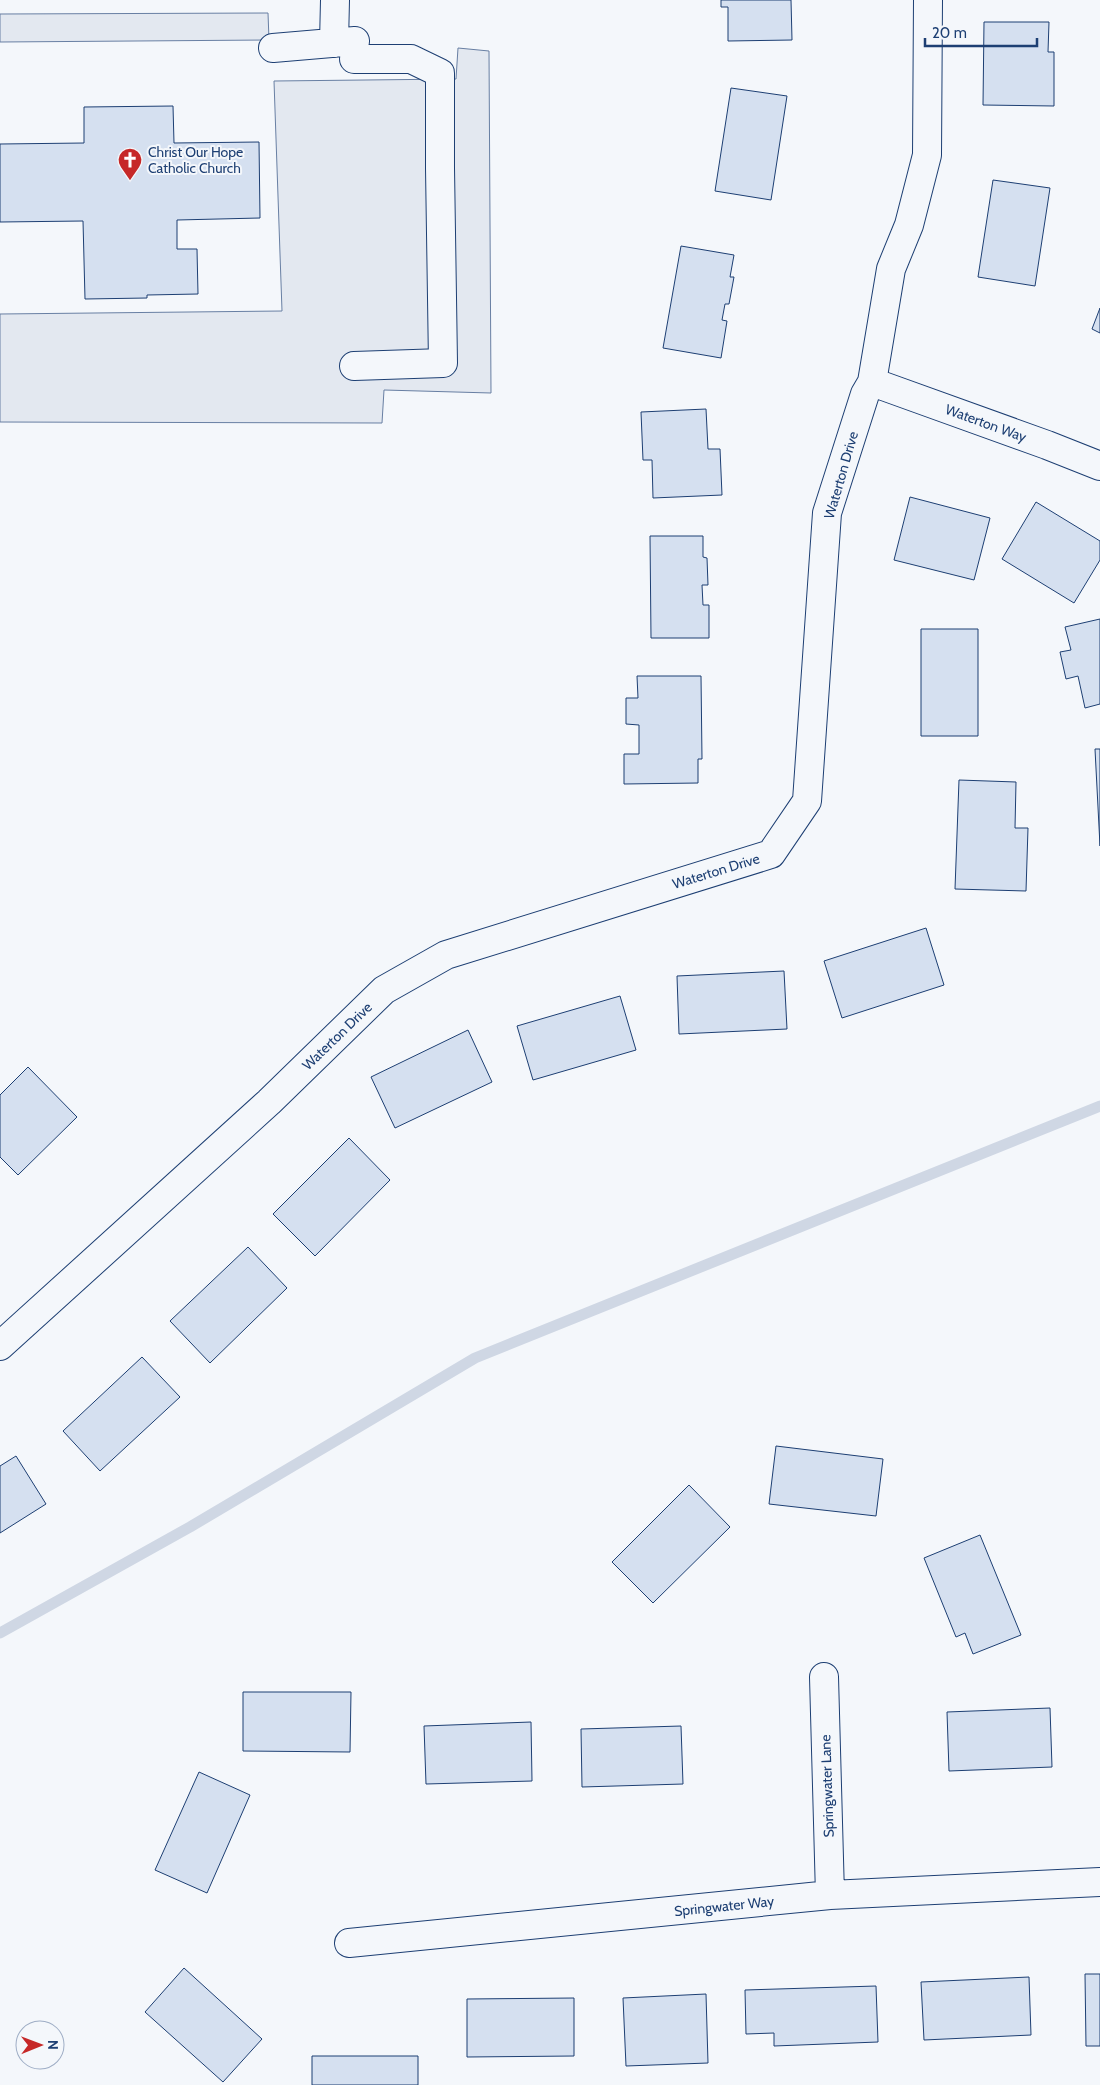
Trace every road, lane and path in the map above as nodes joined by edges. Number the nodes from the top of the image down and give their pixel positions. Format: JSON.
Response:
{"nodes":[{"id":1,"x":335,"y":0,"type":"edge"},
{"id":2,"x":928,"y":0,"type":"edge"},
{"id":3,"x":273,"y":48,"type":"dead end"},
{"id":4,"x":348,"y":48,"type":"junction"},
{"id":5,"x":354,"y":366,"type":"dead end"},
{"id":6,"x":872,"y":382,"type":"junction"},
{"id":7,"x":1100,"y":466,"type":"edge"},
{"id":8,"x":0,"y":1346,"type":"edge"},
{"id":9,"x":824,"y":1677,"type":"dead end"},
{"id":10,"x":1100,"y":1882,"type":"edge"},
{"id":11,"x":830,"y":1895,"type":"junction"},
{"id":12,"x":349,"y":1943,"type":"dead end"}],
"edges":[{"from":1,"to":4,"type":"street"},
{"from":2,"to":6,"type":"street","name":"Waterton Drive"},
{"from":3,"to":4,"type":"street"},
{"from":4,"to":5,"type":"street"},
{"from":6,"to":7,"type":"street","name":"Waterton Way"},
{"from":6,"to":8,"type":"street","name":"Waterton Drive"},
{"from":9,"to":11,"type":"street","name":"Springwater Lane"},
{"from":10,"to":11,"type":"street","name":"Springwater Way"},
{"from":11,"to":12,"type":"street","name":"Springwater Way"}]}
